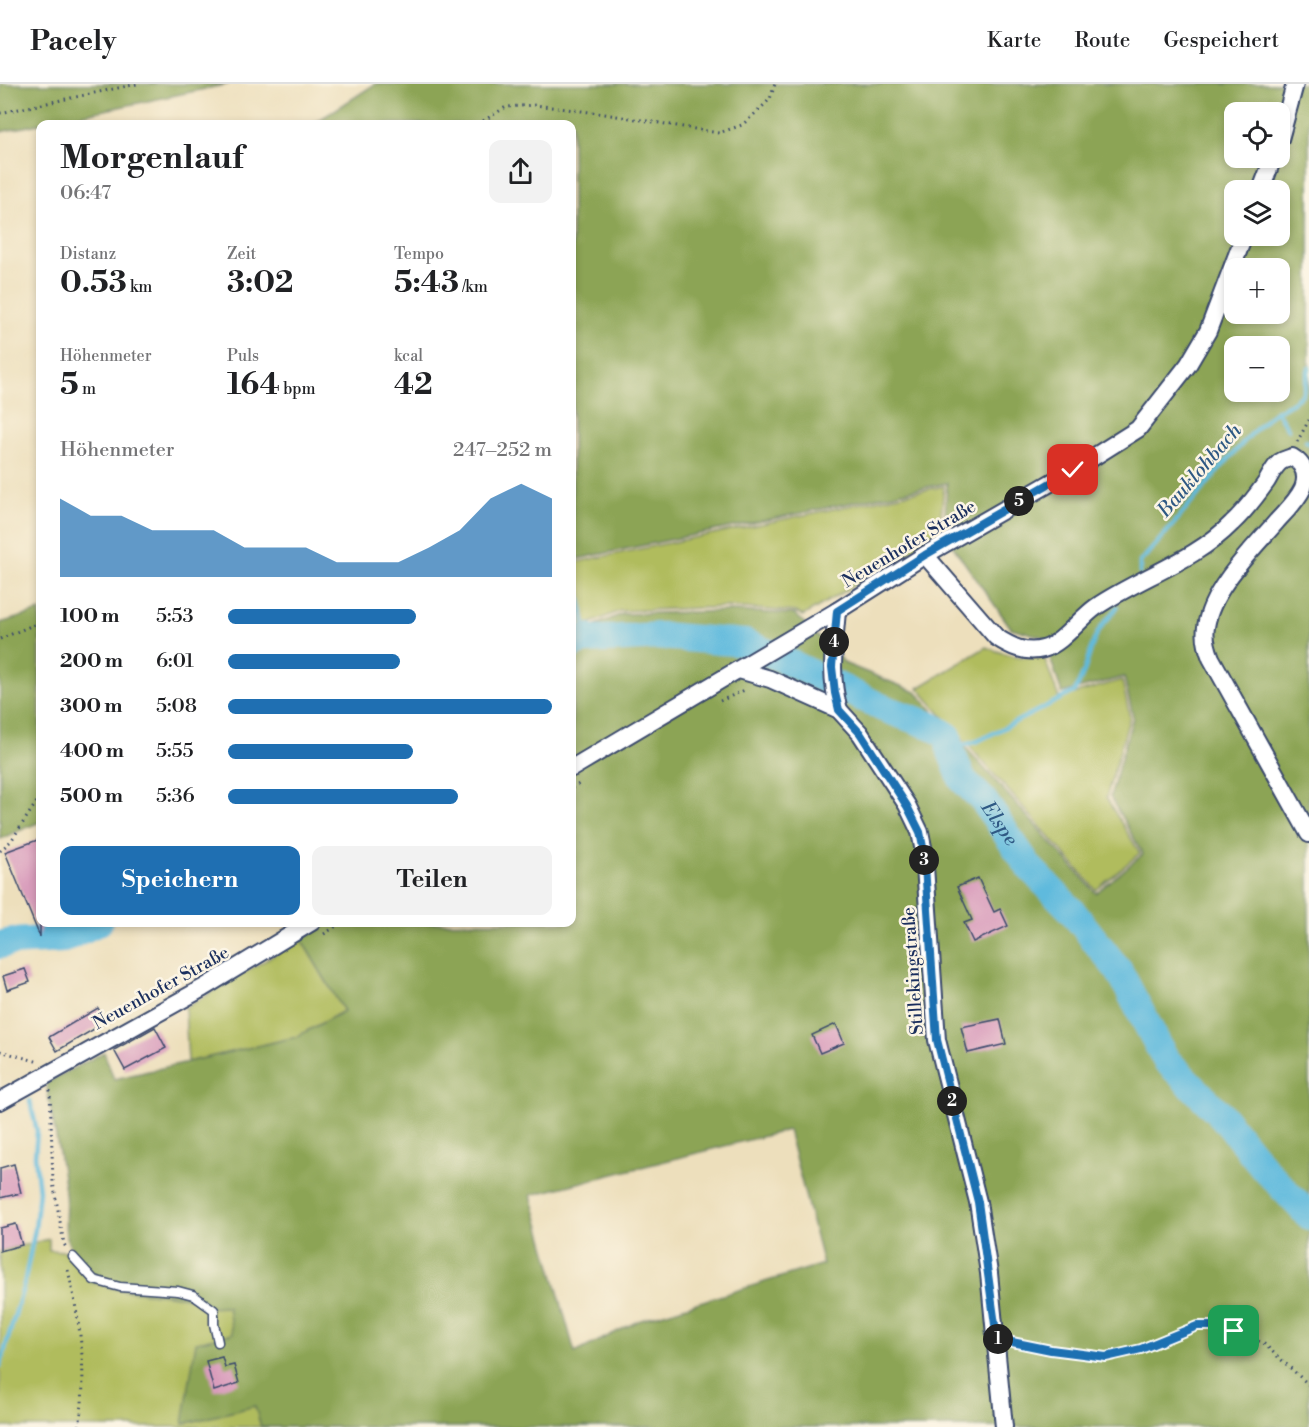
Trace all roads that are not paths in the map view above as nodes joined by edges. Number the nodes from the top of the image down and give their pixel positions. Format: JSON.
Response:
{"nodes":[{"id":1,"x":1294,"y":84,"type":"edge"},
{"id":2,"x":1289,"y":102,"type":"edge"},
{"id":3,"x":1240,"y":246,"type":"edge"},
{"id":4,"x":925,"y":555,"type":"junction"},
{"id":5,"x":837,"y":611,"type":"junction"},
{"id":6,"x":739,"y":670,"type":"junction"},
{"id":7,"x":839,"y":710,"type":"junction"},
{"id":8,"x":576,"y":766,"type":"edge"},
{"id":9,"x":1309,"y":834,"type":"edge"},
{"id":10,"x":304,"y":927,"type":"edge"},
{"id":11,"x":4,"y":1096,"type":"edge"},
{"id":12,"x":73,"y":1257,"type":"road end"},
{"id":13,"x":218,"y":1342,"type":"dead end"},
{"id":14,"x":1004,"y":1427,"type":"edge"}],
"edges":[{"from":1,"to":2,"type":"street"},
{"from":3,"to":4,"type":"street","name":"Neuenhofer Straße"},
{"from":4,"to":5,"type":"street","name":"Neuenhofer Straße"},
{"from":4,"to":9,"type":"street"},
{"from":5,"to":6,"type":"street","name":"Neuenhofer Straße"},
{"from":5,"to":7,"type":"street"},
{"from":6,"to":7,"type":"street","name":"Stillekingstraße"},
{"from":6,"to":8,"type":"street","name":"Neuenhofer Straße"},
{"from":7,"to":14,"type":"street","name":"Stillekingstraße"},
{"from":10,"to":11,"type":"street","name":"Neuenhofer Straße"},
{"from":12,"to":13,"type":"lane"}]}
